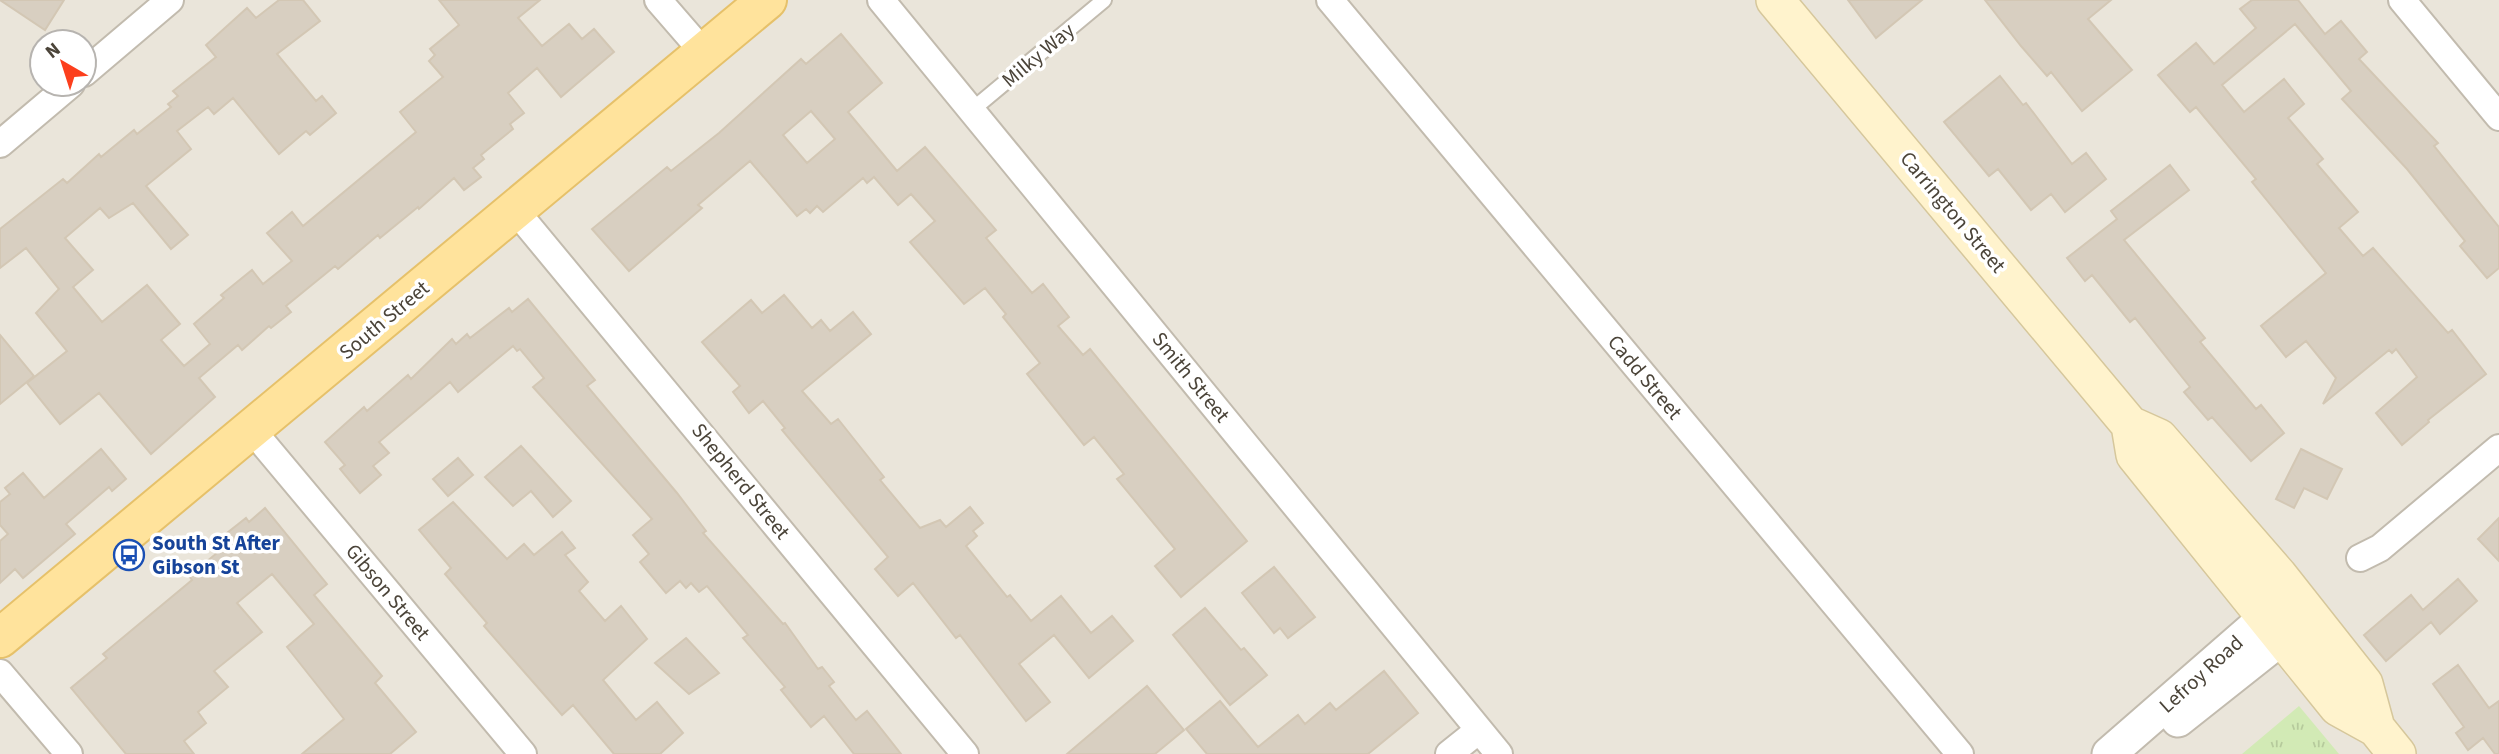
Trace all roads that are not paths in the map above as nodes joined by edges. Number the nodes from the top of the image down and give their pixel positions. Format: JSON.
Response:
{"nodes":[{"id":1,"x":170,"y":0,"type":"edge"},
{"id":2,"x":658,"y":0,"type":"edge"},
{"id":3,"x":767,"y":0,"type":"edge"},
{"id":4,"x":881,"y":0,"type":"edge"},
{"id":5,"x":1104,"y":0,"type":"edge"},
{"id":6,"x":1330,"y":0,"type":"edge"},
{"id":7,"x":1775,"y":0,"type":"edge"},
{"id":8,"x":2402,"y":0,"type":"edge"},
{"id":9,"x":704,"y":53,"type":"junction"},
{"id":10,"x":98,"y":61,"type":"edge"},
{"id":11,"x":54,"y":98,"type":"edge"},
{"id":12,"x":972,"y":110,"type":"junction"},
{"id":13,"x":2499,"y":117,"type":"edge"},
{"id":14,"x":0,"y":144,"type":"edge"},
{"id":15,"x":515,"y":210,"type":"junction"},
{"id":16,"x":252,"y":430,"type":"junction"},
{"id":17,"x":2499,"y":448,"type":"edge"},
{"id":18,"x":2360,"y":558,"type":"dead end"},
{"id":19,"x":2289,"y":615,"type":"junction"},
{"id":20,"x":3,"y":630,"type":"edge"},
{"id":21,"x":0,"y":673,"type":"edge"},
{"id":22,"x":1479,"y":730,"type":"junction"},
{"id":23,"x":2386,"y":741,"type":"edge"},
{"id":24,"x":69,"y":754,"type":"edge"},
{"id":25,"x":523,"y":754,"type":"edge"},
{"id":26,"x":965,"y":754,"type":"edge"},
{"id":27,"x":1449,"y":754,"type":"edge"},
{"id":28,"x":1499,"y":754,"type":"edge"},
{"id":29,"x":1960,"y":754,"type":"edge"},
{"id":30,"x":2109,"y":754,"type":"edge"},
{"id":31,"x":2139,"y":754,"type":"edge"}],
"edges":[{"from":1,"to":10,"type":"street"},
{"from":2,"to":9,"type":"street"},
{"from":3,"to":9,"type":"main road","name":"South Street"},
{"from":4,"to":12,"type":"street","name":"Smith Street"},
{"from":5,"to":12,"type":"lane","name":"Milky Way"},
{"from":6,"to":29,"type":"street","name":"Cadd Street"},
{"from":7,"to":19,"type":"main road","name":"Carrington Street"},
{"from":8,"to":13,"type":"street"},
{"from":9,"to":15,"type":"main road","name":"South Street"},
{"from":11,"to":14,"type":"street"},
{"from":12,"to":22,"type":"street","name":"Smith Street"},
{"from":15,"to":16,"type":"main road","name":"South Street"},
{"from":15,"to":26,"type":"street","name":"Shepherd Street"},
{"from":16,"to":20,"type":"main road","name":"South Street"},
{"from":16,"to":25,"type":"street","name":"Gibson Street"},
{"from":17,"to":18,"type":"street"},
{"from":19,"to":23,"type":"main road","name":"Carrington Street"},
{"from":19,"to":30,"type":"street","name":"Lefroy Road"},
{"from":19,"to":31,"type":"street","name":"Lefroy Road"},
{"from":21,"to":24,"type":"street"},
{"from":22,"to":27,"type":"street"},
{"from":22,"to":28,"type":"street","name":"Smith Street"}]}
